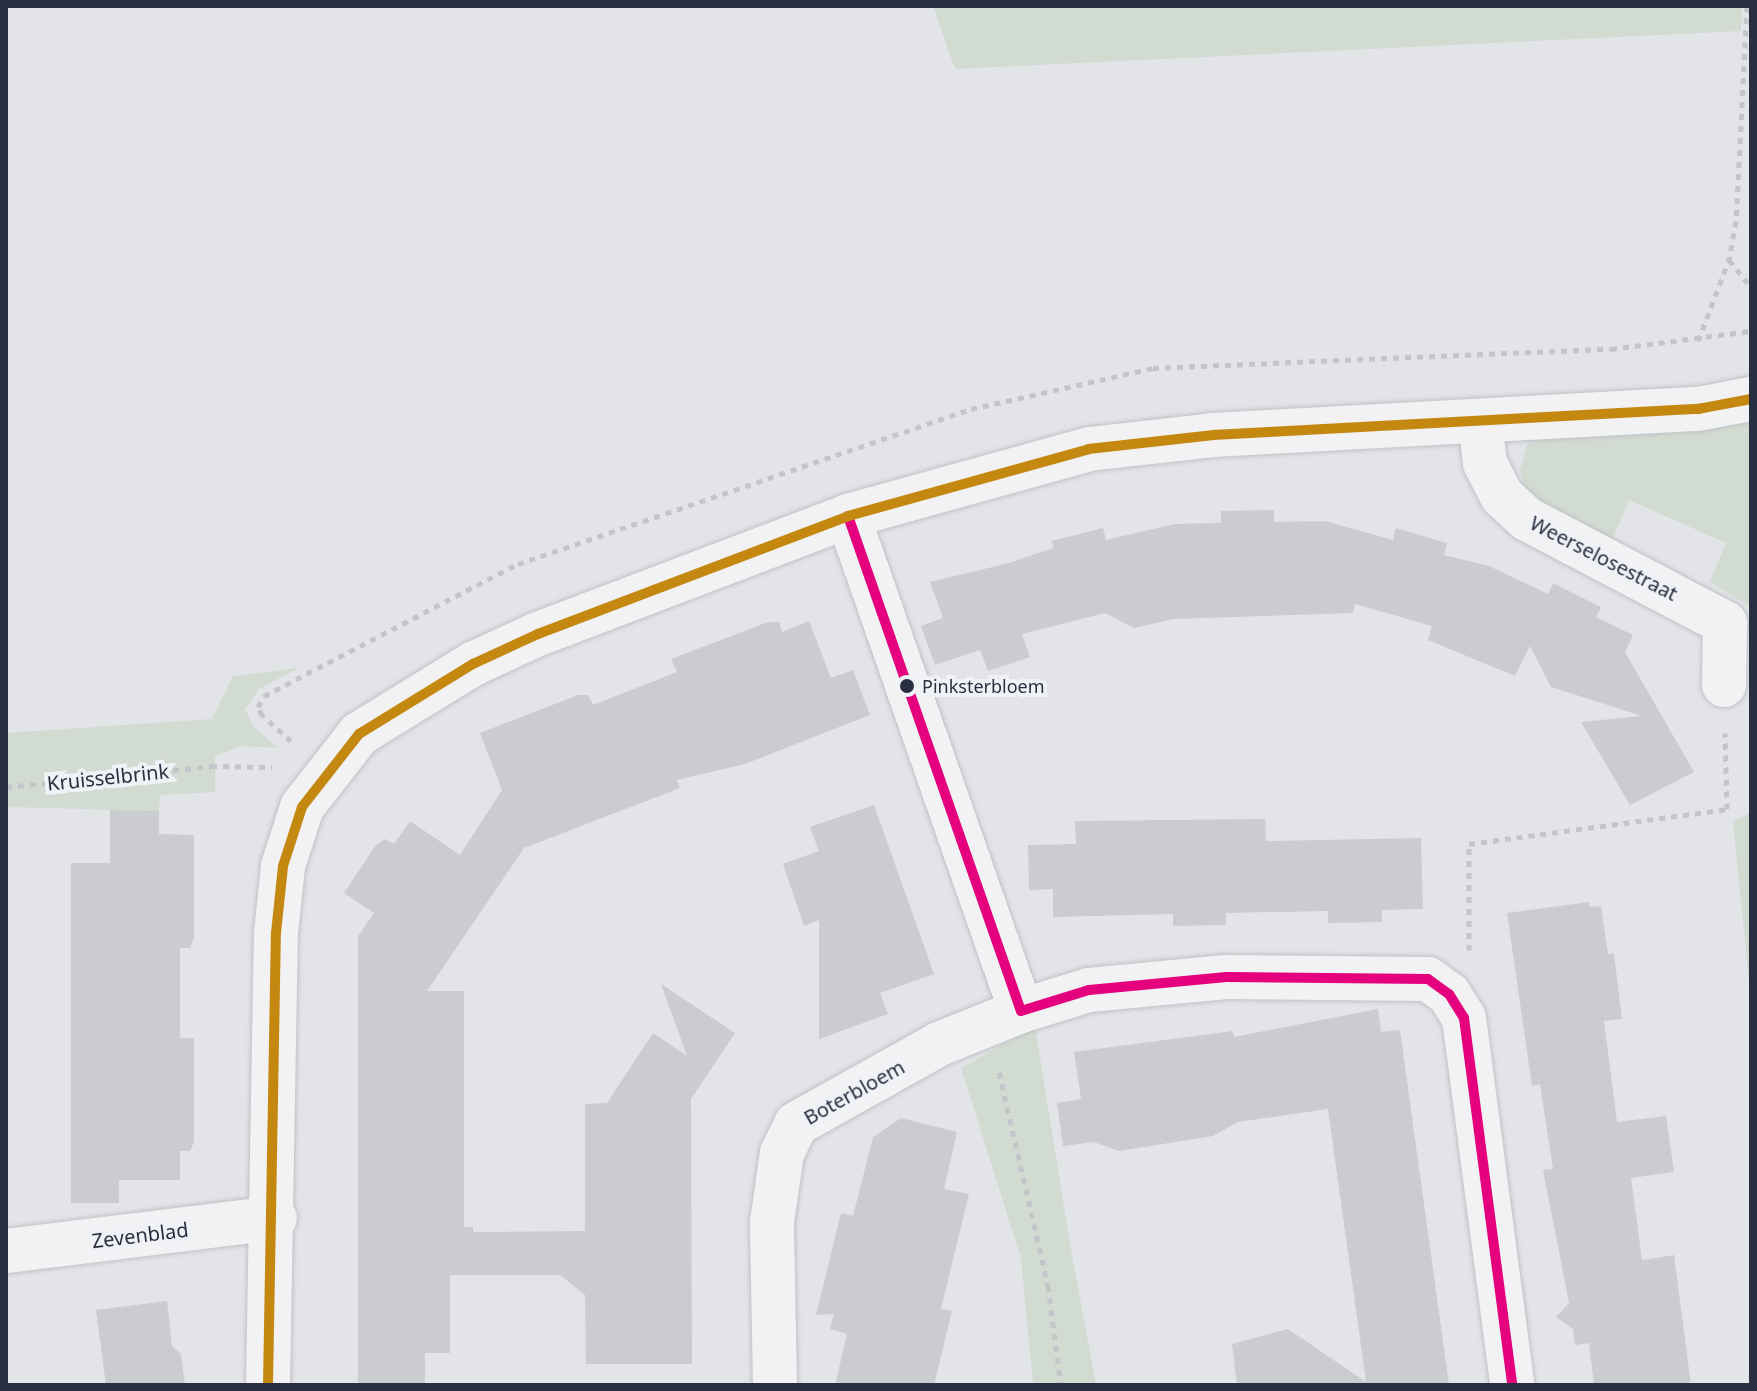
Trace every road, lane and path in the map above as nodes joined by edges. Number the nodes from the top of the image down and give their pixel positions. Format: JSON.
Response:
{"nodes":[{"id":1,"x":1747,"y":6,"type":"edge"},
{"id":2,"x":1729,"y":260,"type":"junction"},
{"id":3,"x":1751,"y":287,"type":"edge"},
{"id":4,"x":1698,"y":341,"type":"dead end"},
{"id":5,"x":1751,"y":399,"type":"edge"},
{"id":6,"x":1480,"y":421,"type":"junction"},
{"id":7,"x":848,"y":516,"type":"junction"},
{"id":8,"x":1724,"y":685,"type":"joint"},
{"id":9,"x":211,"y":766,"type":"dead end"},
{"id":10,"x":6,"y":787,"type":"edge"},
{"id":11,"x":1449,"y":994,"type":"junction"},
{"id":12,"x":1004,"y":1018,"type":"junction"},
{"id":13,"x":275,"y":1218,"type":"junction"},
{"id":14,"x":6,"y":1251,"type":"edge"},
{"id":15,"x":268,"y":1385,"type":"edge"},
{"id":16,"x":775,"y":1385,"type":"edge"},
{"id":17,"x":1061,"y":1385,"type":"edge"},
{"id":18,"x":1512,"y":1385,"type":"edge"}],
"edges":[{"from":1,"to":2,"type":"path"},
{"from":2,"to":3,"type":"path"},
{"from":2,"to":4,"type":"path"},
{"from":5,"to":6,"type":"street"},
{"from":6,"to":7,"type":"street"},
{"from":6,"to":8,"type":"street","name":"Weerselosestraat"},
{"from":7,"to":12,"type":"street"},
{"from":7,"to":13,"type":"street"},
{"from":8,"to":11,"type":"path"},
{"from":9,"to":10,"type":"path","name":"Kruisselbrink"},
{"from":11,"to":12,"type":"street"},
{"from":11,"to":18,"type":"street"},
{"from":12,"to":16,"type":"street","name":"Boterbloem"},
{"from":12,"to":17,"type":"path"},
{"from":13,"to":14,"type":"street","name":"Zevenblad"},
{"from":13,"to":15,"type":"street"}]}
